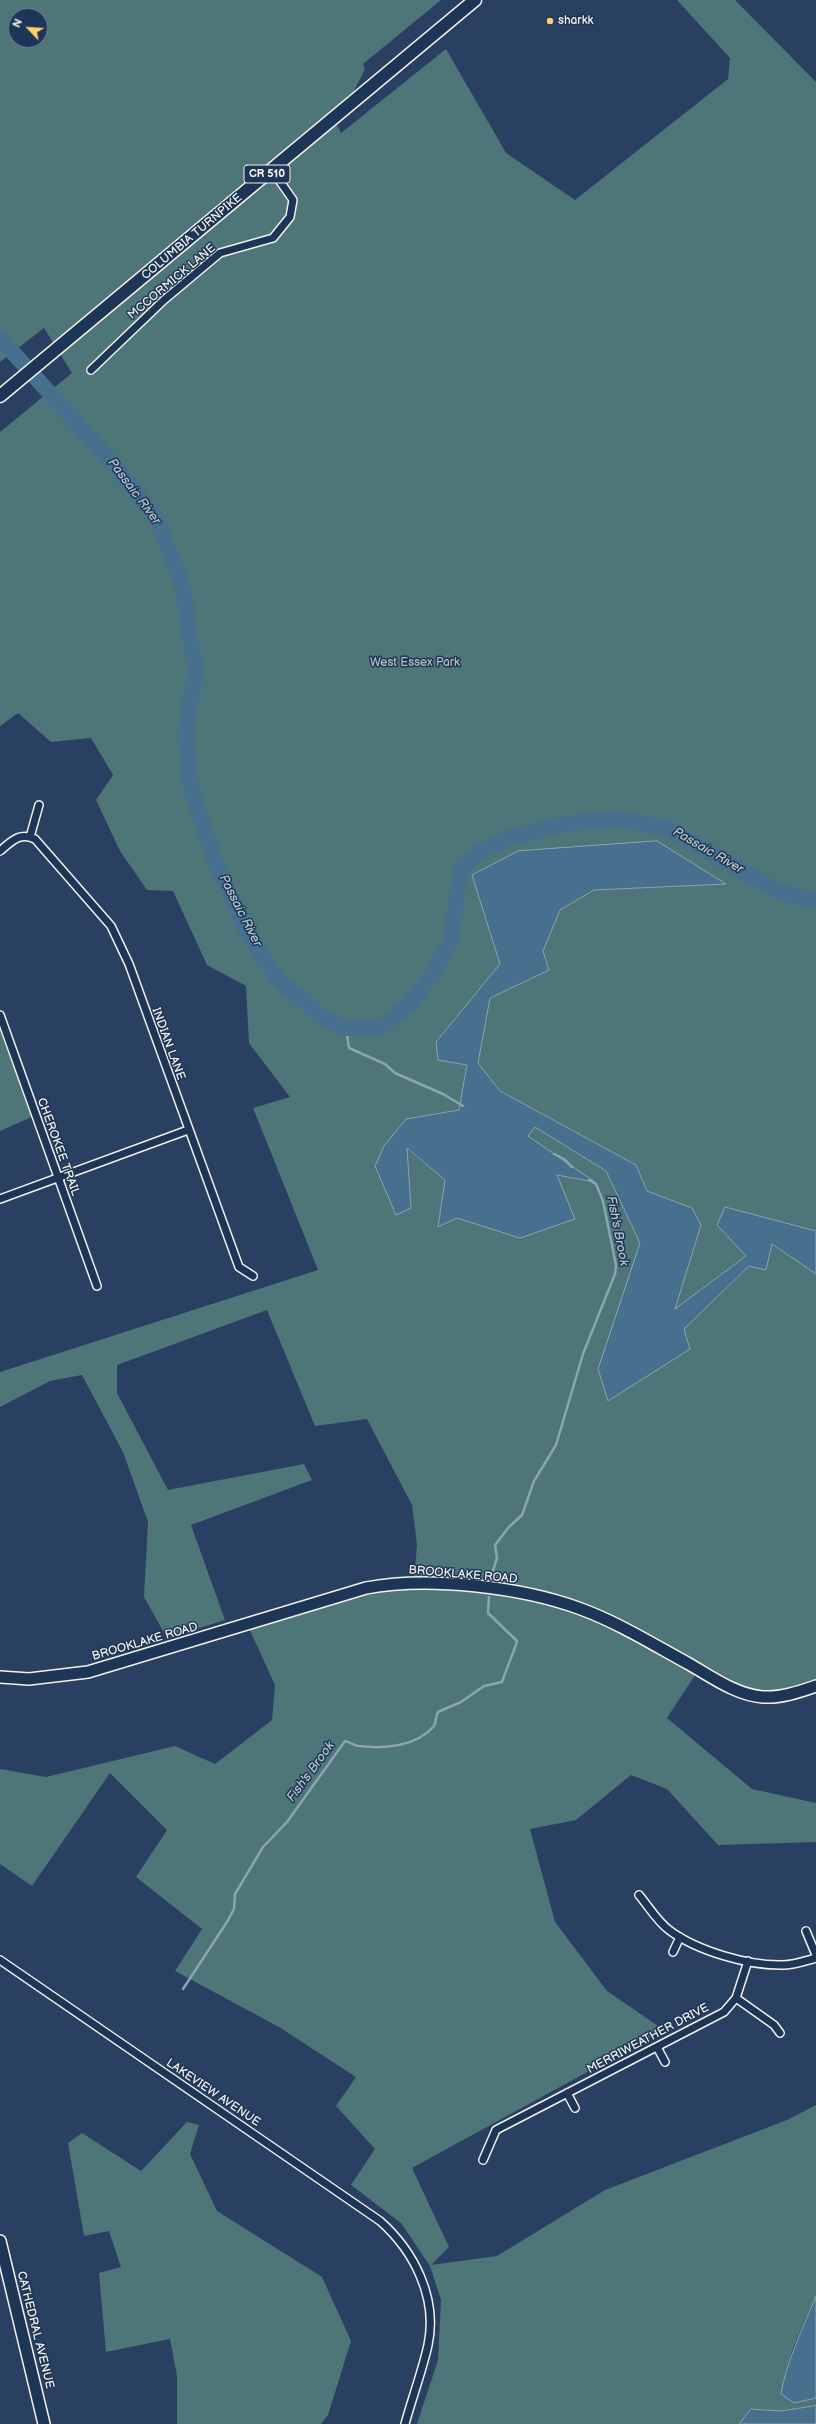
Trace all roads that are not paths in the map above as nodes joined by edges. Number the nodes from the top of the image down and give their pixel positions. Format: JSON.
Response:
{"nodes":[{"id":1,"x":475,"y":0,"type":"edge"},
{"id":2,"x":272,"y":170,"type":"junction"},
{"id":3,"x":91,"y":370,"type":"dead end"},
{"id":4,"x":1,"y":395,"type":"edge"},
{"id":5,"x":39,"y":805,"type":"dead end"},
{"id":6,"x":30,"y":837,"type":"junction"},
{"id":7,"x":0,"y":851,"type":"edge"},
{"id":8,"x":0,"y":1015,"type":"edge"},
{"id":9,"x":188,"y":1130,"type":"junction"},
{"id":10,"x":58,"y":1178,"type":"junction"},
{"id":11,"x":0,"y":1198,"type":"edge"},
{"id":12,"x":253,"y":1276,"type":"dead end"},
{"id":13,"x":97,"y":1286,"type":"dead end"},
{"id":14,"x":0,"y":1677,"type":"edge"},
{"id":15,"x":816,"y":1686,"type":"edge"},
{"id":16,"x":640,"y":1895,"type":"dead end"},
{"id":17,"x":806,"y":1931,"type":"dead end"},
{"id":18,"x":680,"y":1937,"type":"junction"},
{"id":19,"x":672,"y":1952,"type":"dead end"},
{"id":20,"x":816,"y":1957,"type":"edge"},
{"id":21,"x":0,"y":1960,"type":"edge"},
{"id":22,"x":748,"y":1961,"type":"junction"},
{"id":23,"x":736,"y":1998,"type":"junction"},
{"id":24,"x":780,"y":2033,"type":"dead end"},
{"id":25,"x":656,"y":2047,"type":"junction"},
{"id":26,"x":665,"y":2062,"type":"dead end"},
{"id":27,"x":567,"y":2093,"type":"junction"},
{"id":28,"x":575,"y":2108,"type":"dead end"},
{"id":29,"x":483,"y":2160,"type":"dead end"},
{"id":30,"x":0,"y":2241,"type":"edge"},
{"id":31,"x":44,"y":2424,"type":"edge"},
{"id":32,"x":405,"y":2424,"type":"edge"}],
"edges":[{"from":1,"to":2,"type":"main road","name":"COLUMBIA TURNPIKE","number":"CR 510"},
{"from":2,"to":3,"type":"street","name":"MCCORMICK LANE"},
{"from":2,"to":4,"type":"main road","name":"COLUMBIA TURNPIKE","number":"CR 510"},
{"from":5,"to":6,"type":"street"},
{"from":6,"to":7,"type":"street"},
{"from":6,"to":9,"type":"street","name":"INDIAN LANE"},
{"from":8,"to":10,"type":"street","name":"CHEROKEE TRAIL"},
{"from":9,"to":10,"type":"street"},
{"from":9,"to":12,"type":"street","name":"INDIAN LANE"},
{"from":10,"to":11,"type":"street"},
{"from":10,"to":13,"type":"street","name":"CHEROKEE TRAIL"},
{"from":14,"to":15,"type":"street","name":"BROOKLAKE ROAD"},
{"from":16,"to":18,"type":"street"},
{"from":17,"to":20,"type":"street"},
{"from":18,"to":19,"type":"street"},
{"from":18,"to":22,"type":"street"},
{"from":20,"to":22,"type":"street"},
{"from":21,"to":32,"type":"street","name":"LAKEVIEW AVENUE"},
{"from":22,"to":23,"type":"street"},
{"from":23,"to":24,"type":"street"},
{"from":23,"to":25,"type":"street","name":"MERRIWEATHER DRIVE"},
{"from":25,"to":26,"type":"street"},
{"from":25,"to":27,"type":"street","name":"MERRIWEATHER DRIVE"},
{"from":27,"to":28,"type":"street"},
{"from":27,"to":29,"type":"street","name":"MERRIWEATHER DRIVE"},
{"from":30,"to":31,"type":"street","name":"CATHEDRAL AVENUE"}]}
